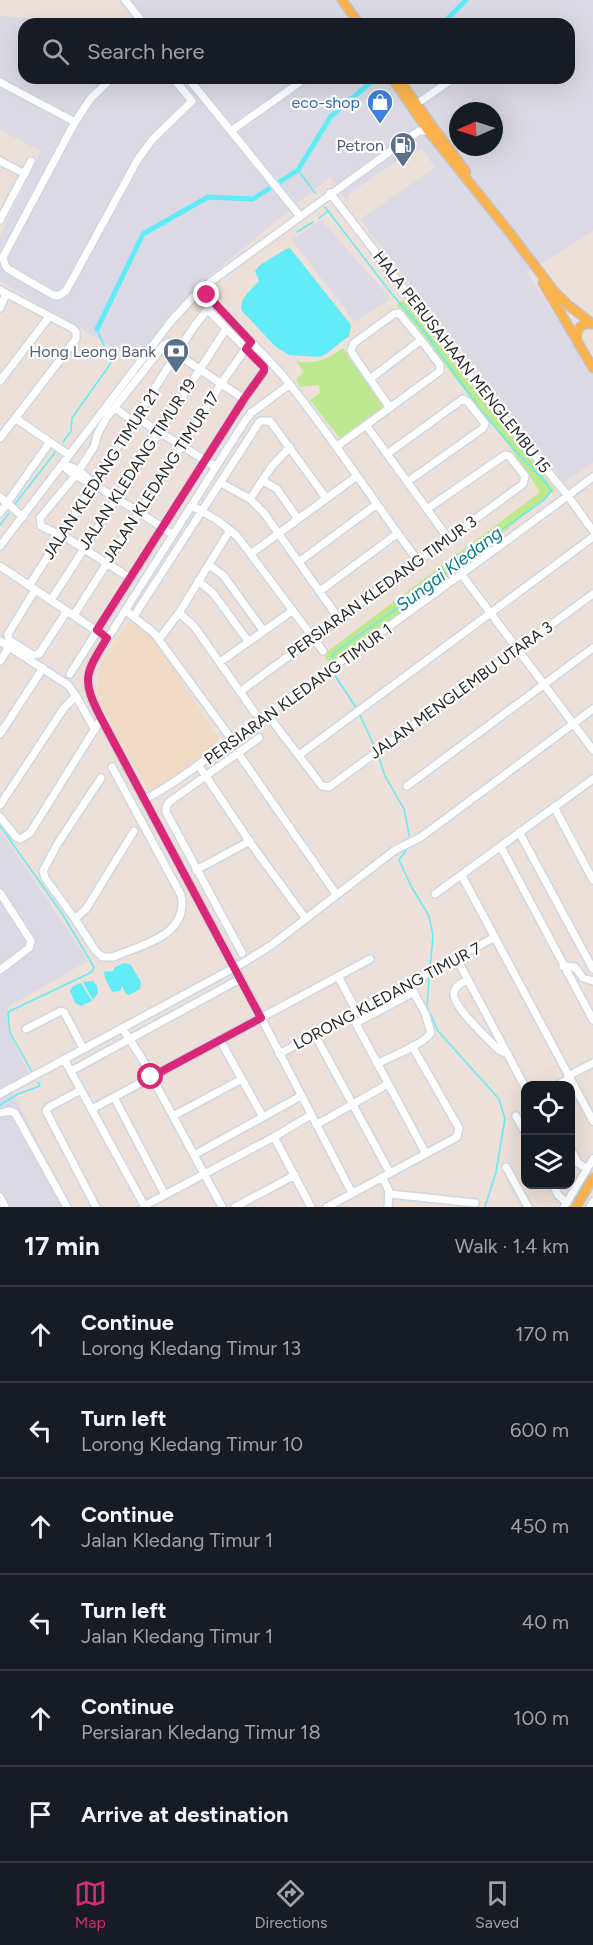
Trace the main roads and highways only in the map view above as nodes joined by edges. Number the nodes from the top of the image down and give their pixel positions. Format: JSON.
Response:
{"nodes":[{"id":1,"x":335,"y":0,"type":"edge"},
{"id":2,"x":342,"y":0,"type":"edge"},
{"id":3,"x":348,"y":18,"type":"edge"},
{"id":4,"x":355,"y":18,"type":"edge"},
{"id":5,"x":396,"y":84,"type":"edge"},
{"id":6,"x":403,"y":84,"type":"edge"},
{"id":7,"x":477,"y":190,"type":"junction"},
{"id":8,"x":535,"y":267,"type":"junction"},
{"id":9,"x":593,"y":324,"type":"edge"},
{"id":10,"x":577,"y":341,"type":"junction"},
{"id":11,"x":589,"y":356,"type":"edge"},
{"id":12,"x":593,"y":368,"type":"edge"},
{"id":13,"x":593,"y":1178,"type":"edge"},
{"id":14,"x":576,"y":1207,"type":"edge"}],
"edges":[{"from":1,"to":3,"type":"main road"},
{"from":2,"to":4,"type":"main road"},
{"from":5,"to":7,"type":"main road"},
{"from":6,"to":7,"type":"main road"},
{"from":7,"to":8,"type":"main road"},
{"from":8,"to":9,"type":"main road"},
{"from":8,"to":10,"type":"main road"},
{"from":9,"to":10,"type":"main road"},
{"from":10,"to":11,"type":"main road"},
{"from":11,"to":12,"type":"main road"},
{"from":13,"to":14,"type":"main road"}]}
